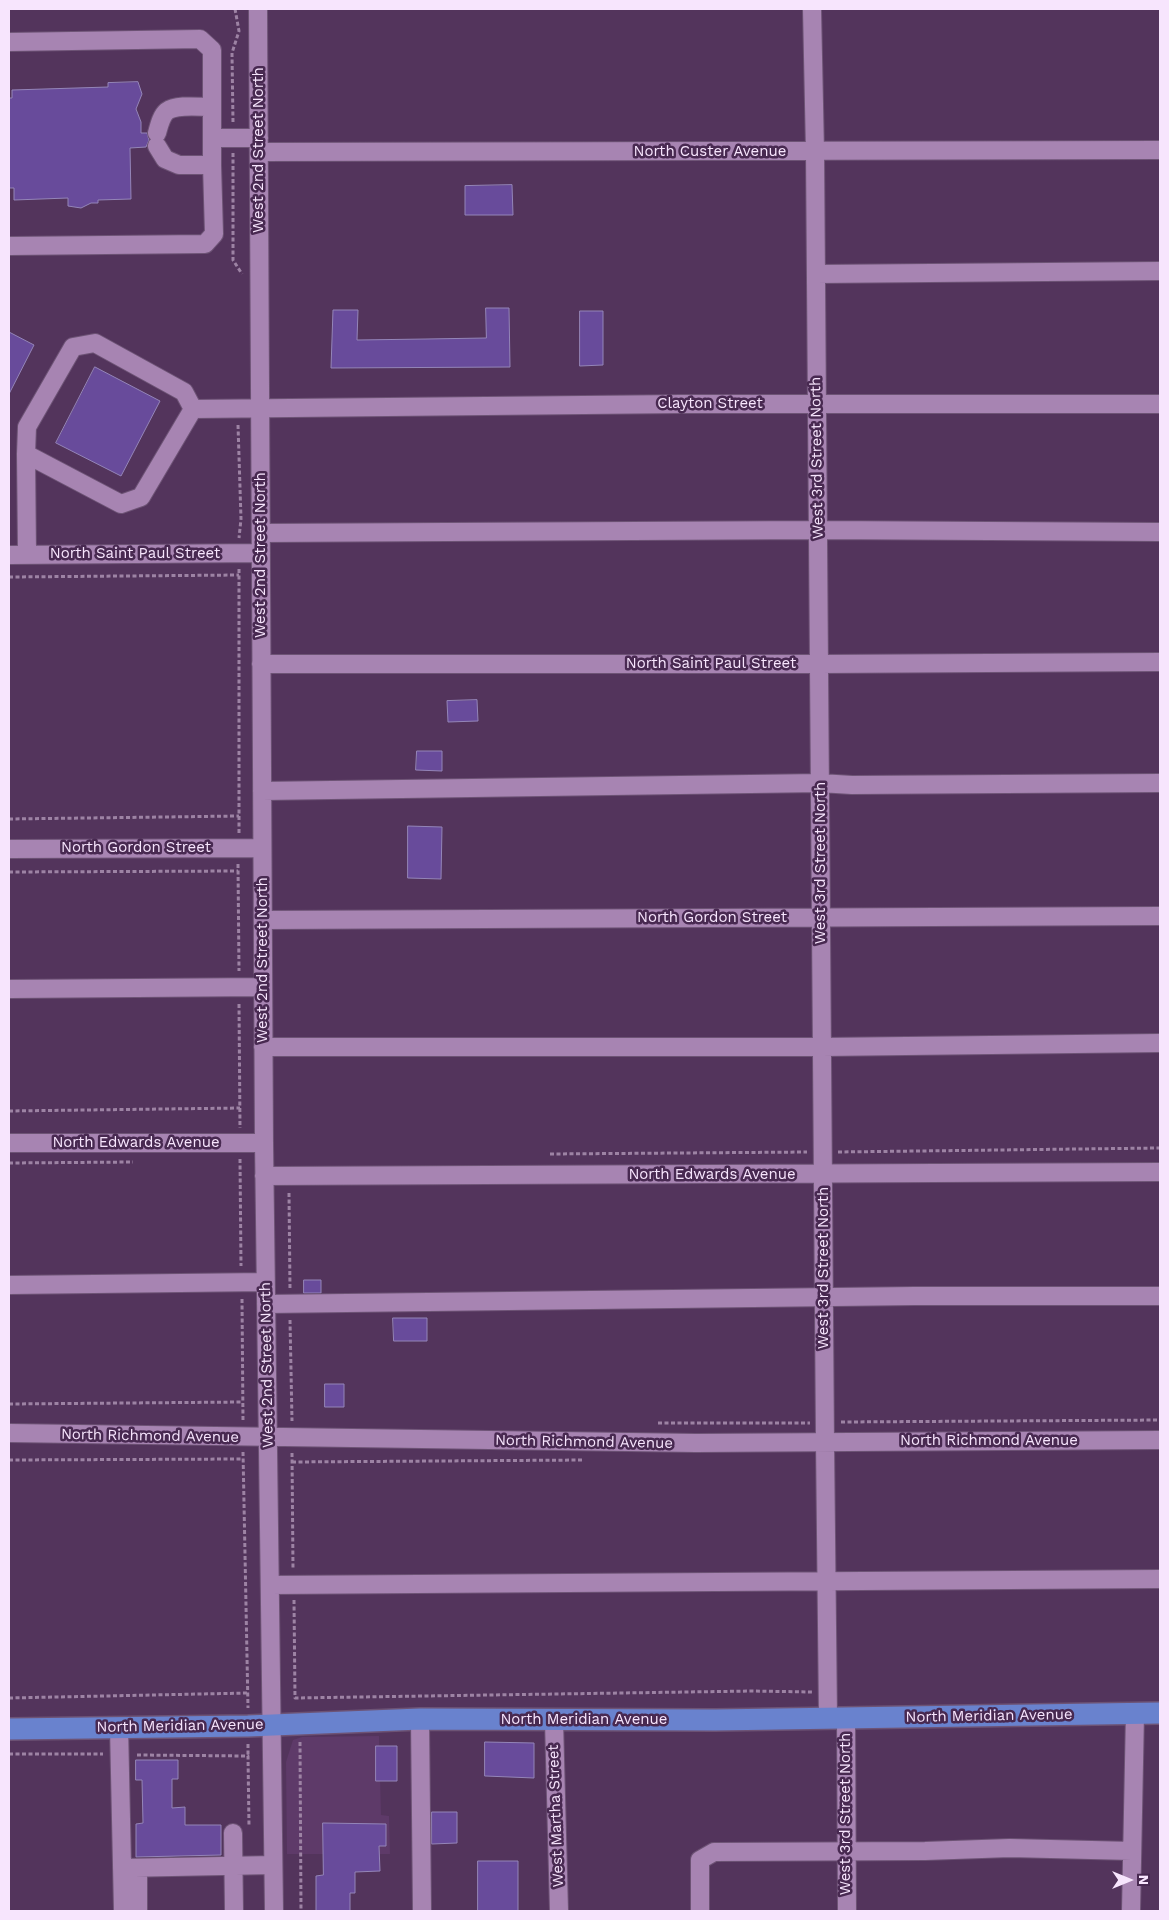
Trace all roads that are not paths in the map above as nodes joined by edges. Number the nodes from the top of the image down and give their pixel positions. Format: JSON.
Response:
{"nodes":[{"id":1,"x":258,"y":9,"type":"edge"},
{"id":2,"x":812,"y":9,"type":"edge"},
{"id":3,"x":9,"y":42,"type":"edge"},
{"id":4,"x":211,"y":108,"type":"junction"},
{"id":5,"x":212,"y":138,"type":"junction"},
{"id":6,"x":259,"y":145,"type":"junction"},
{"id":7,"x":1160,"y":150,"type":"edge"},
{"id":8,"x":815,"y":152,"type":"junction"},
{"id":9,"x":212,"y":165,"type":"junction"},
{"id":10,"x":9,"y":246,"type":"edge"},
{"id":11,"x":1160,"y":271,"type":"edge"},
{"id":12,"x":816,"y":274,"type":"junction"},
{"id":13,"x":817,"y":404,"type":"junction"},
{"id":14,"x":1160,"y":404,"type":"edge"},
{"id":15,"x":260,"y":408,"type":"junction"},
{"id":16,"x":193,"y":409,"type":"junction"},
{"id":17,"x":26,"y":454,"type":"junction"},
{"id":18,"x":818,"y":530,"type":"junction"},
{"id":19,"x":1160,"y":532,"type":"edge"},
{"id":20,"x":261,"y":533,"type":"junction"},
{"id":21,"x":261,"y":553,"type":"junction"},
{"id":22,"x":28,"y":554,"type":"junction"},
{"id":23,"x":9,"y":555,"type":"edge"},
{"id":24,"x":1160,"y":662,"type":"edge"},
{"id":25,"x":262,"y":664,"type":"junction"},
{"id":26,"x":819,"y":664,"type":"junction"},
{"id":27,"x":1160,"y":782,"type":"edge"},
{"id":28,"x":820,"y":783,"type":"junction"},
{"id":29,"x":262,"y":791,"type":"junction"},
{"id":30,"x":262,"y":848,"type":"junction"},
{"id":31,"x":9,"y":849,"type":"edge"},
{"id":32,"x":1160,"y":916,"type":"edge"},
{"id":33,"x":821,"y":918,"type":"junction"},
{"id":34,"x":263,"y":920,"type":"junction"},
{"id":35,"x":263,"y":987,"type":"junction"},
{"id":36,"x":9,"y":989,"type":"edge"},
{"id":37,"x":1160,"y":1043,"type":"edge"},
{"id":38,"x":264,"y":1047,"type":"junction"},
{"id":39,"x":822,"y":1047,"type":"junction"},
{"id":40,"x":9,"y":1143,"type":"edge"},
{"id":41,"x":264,"y":1143,"type":"junction"},
{"id":42,"x":1160,"y":1172,"type":"edge"},
{"id":43,"x":823,"y":1174,"type":"junction"},
{"id":44,"x":264,"y":1176,"type":"junction"},
{"id":45,"x":266,"y":1282,"type":"junction"},
{"id":46,"x":9,"y":1285,"type":"edge"},
{"id":47,"x":1160,"y":1296,"type":"edge"},
{"id":48,"x":824,"y":1297,"type":"junction"},
{"id":49,"x":266,"y":1304,"type":"junction"},
{"id":50,"x":9,"y":1433,"type":"edge"},
{"id":51,"x":268,"y":1438,"type":"junction"},
{"id":52,"x":1160,"y":1440,"type":"edge"},
{"id":53,"x":824,"y":1442,"type":"junction"},
{"id":54,"x":1160,"y":1579,"type":"edge"},
{"id":55,"x":826,"y":1582,"type":"junction"},
{"id":56,"x":270,"y":1585,"type":"junction"},
{"id":57,"x":1160,"y":1713,"type":"edge"},
{"id":58,"x":1135,"y":1714,"type":"junction"},
{"id":59,"x":837,"y":1718,"type":"junction"},
{"id":60,"x":420,"y":1719,"type":"junction"},
{"id":61,"x":554,"y":1721,"type":"junction"},
{"id":62,"x":272,"y":1724,"type":"junction"},
{"id":63,"x":119,"y":1728,"type":"junction"},
{"id":64,"x":9,"y":1729,"type":"edge"},
{"id":65,"x":241,"y":1831,"type":"road end"},
{"id":66,"x":846,"y":1851,"type":"junction"},
{"id":67,"x":1132,"y":1851,"type":"junction"},
{"id":68,"x":273,"y":1865,"type":"junction"},
{"id":69,"x":234,"y":1866,"type":"junction"},
{"id":70,"x":130,"y":1868,"type":"junction"},
{"id":71,"x":123,"y":1911,"type":"edge"},
{"id":72,"x":138,"y":1911,"type":"edge"},
{"id":73,"x":234,"y":1911,"type":"edge"},
{"id":74,"x":274,"y":1911,"type":"edge"},
{"id":75,"x":422,"y":1911,"type":"edge"},
{"id":76,"x":559,"y":1911,"type":"edge"},
{"id":77,"x":700,"y":1911,"type":"edge"},
{"id":78,"x":847,"y":1911,"type":"edge"},
{"id":79,"x":1131,"y":1911,"type":"edge"}],
"edges":[{"from":1,"to":6,"type":"street","name":"West 2nd Street North"},
{"from":2,"to":8,"type":"street","name":"West 3rd Street North"},
{"from":3,"to":4,"type":"street"},
{"from":4,"to":5,"type":"street"},
{"from":4,"to":9,"type":"street"},
{"from":5,"to":6,"type":"street","name":"North Custer Avenue"},
{"from":5,"to":9,"type":"street"},
{"from":6,"to":8,"type":"street","name":"North Custer Avenue"},
{"from":6,"to":15,"type":"street","name":"West 2nd Street North"},
{"from":7,"to":8,"type":"street","name":"North Custer Avenue"},
{"from":8,"to":12,"type":"street","name":"West 3rd Street North"},
{"from":9,"to":10,"type":"street"},
{"from":11,"to":12,"type":"street"},
{"from":12,"to":13,"type":"street","name":"West 3rd Street North"},
{"from":13,"to":14,"type":"street","name":"Clayton Street"},
{"from":13,"to":15,"type":"street","name":"Clayton Street"},
{"from":13,"to":18,"type":"street","name":"West 3rd Street North"},
{"from":15,"to":16,"type":"street","name":"Clayton Street"},
{"from":15,"to":20,"type":"street","name":"West 2nd Street North"},
{"from":16,"to":17,"type":"street"},
{"from":16,"to":17,"type":"street"},
{"from":17,"to":22,"type":"street"},
{"from":18,"to":19,"type":"street"},
{"from":18,"to":20,"type":"street"},
{"from":18,"to":26,"type":"street","name":"West 3rd Street North"},
{"from":20,"to":21,"type":"street","name":"West 2nd Street North"},
{"from":21,"to":22,"type":"street","name":"North Saint Paul Street"},
{"from":21,"to":25,"type":"street","name":"West 2nd Street North"},
{"from":22,"to":23,"type":"street","name":"North Saint Paul Street"},
{"from":24,"to":26,"type":"street","name":"North Saint Paul Street"},
{"from":25,"to":26,"type":"street","name":"North Saint Paul Street"},
{"from":25,"to":29,"type":"street","name":"West 2nd Street North"},
{"from":26,"to":28,"type":"street","name":"West 3rd Street North"},
{"from":27,"to":28,"type":"street"},
{"from":28,"to":29,"type":"street"},
{"from":28,"to":33,"type":"street","name":"West 3rd Street North"},
{"from":29,"to":30,"type":"street","name":"West 2nd Street North"},
{"from":30,"to":31,"type":"street","name":"North Gordon Street"},
{"from":30,"to":34,"type":"street","name":"West 2nd Street North"},
{"from":32,"to":33,"type":"street","name":"North Gordon Street"},
{"from":33,"to":34,"type":"street","name":"North Gordon Street"},
{"from":33,"to":39,"type":"street","name":"West 3rd Street North"},
{"from":34,"to":35,"type":"street","name":"West 2nd Street North"},
{"from":35,"to":36,"type":"street"},
{"from":35,"to":38,"type":"street","name":"West 2nd Street North"},
{"from":37,"to":39,"type":"street"},
{"from":38,"to":39,"type":"street"},
{"from":38,"to":41,"type":"street","name":"West 2nd Street North"},
{"from":39,"to":43,"type":"street","name":"West 3rd Street North"},
{"from":40,"to":41,"type":"street","name":"North Edwards Avenue"},
{"from":41,"to":44,"type":"street","name":"West 2nd Street North"},
{"from":42,"to":43,"type":"street","name":"North Edwards Avenue"},
{"from":43,"to":44,"type":"street","name":"North Edwards Avenue"},
{"from":43,"to":48,"type":"street","name":"West 3rd Street North"},
{"from":44,"to":45,"type":"street","name":"West 2nd Street North"},
{"from":45,"to":46,"type":"street"},
{"from":45,"to":49,"type":"street","name":"West 2nd Street North"},
{"from":47,"to":48,"type":"street"},
{"from":48,"to":49,"type":"street"},
{"from":48,"to":53,"type":"street","name":"West 3rd Street North"},
{"from":49,"to":51,"type":"street","name":"West 2nd Street North"},
{"from":50,"to":51,"type":"street","name":"North Richmond Avenue"},
{"from":51,"to":53,"type":"street","name":"North Richmond Avenue"},
{"from":51,"to":56,"type":"street","name":"West 2nd Street North"},
{"from":52,"to":53,"type":"street","name":"North Richmond Avenue"},
{"from":53,"to":55,"type":"street","name":"West 3rd Street North"},
{"from":54,"to":55,"type":"street"},
{"from":55,"to":56,"type":"street"},
{"from":55,"to":59,"type":"street","name":"West 3rd Street North"},
{"from":56,"to":62,"type":"street","name":"West 2nd Street North"},
{"from":57,"to":58,"type":"main road","name":"North Meridian Avenue"},
{"from":58,"to":59,"type":"main road","name":"North Meridian Avenue"},
{"from":58,"to":67,"type":"street"},
{"from":59,"to":61,"type":"main road","name":"North Meridian Avenue"},
{"from":59,"to":66,"type":"street","name":"West 3rd Street North"},
{"from":60,"to":61,"type":"main road","name":"North Meridian Avenue"},
{"from":60,"to":62,"type":"main road","name":"North Meridian Avenue"},
{"from":60,"to":75,"type":"street"},
{"from":61,"to":76,"type":"street","name":"West Martha Street"},
{"from":62,"to":63,"type":"main road","name":"North Meridian Avenue"},
{"from":62,"to":68,"type":"street","name":"West 2nd Street North"},
{"from":63,"to":64,"type":"main road","name":"North Meridian Avenue"},
{"from":63,"to":70,"type":"street"},
{"from":65,"to":69,"type":"street"},
{"from":66,"to":67,"type":"street"},
{"from":66,"to":77,"type":"street"},
{"from":66,"to":78,"type":"street","name":"West 3rd Street North"},
{"from":67,"to":79,"type":"street"},
{"from":68,"to":69,"type":"street"},
{"from":68,"to":74,"type":"street","name":"West 2nd Street North"},
{"from":69,"to":70,"type":"street"},
{"from":69,"to":73,"type":"street"},
{"from":70,"to":71,"type":"street"},
{"from":70,"to":72,"type":"street"}]}
